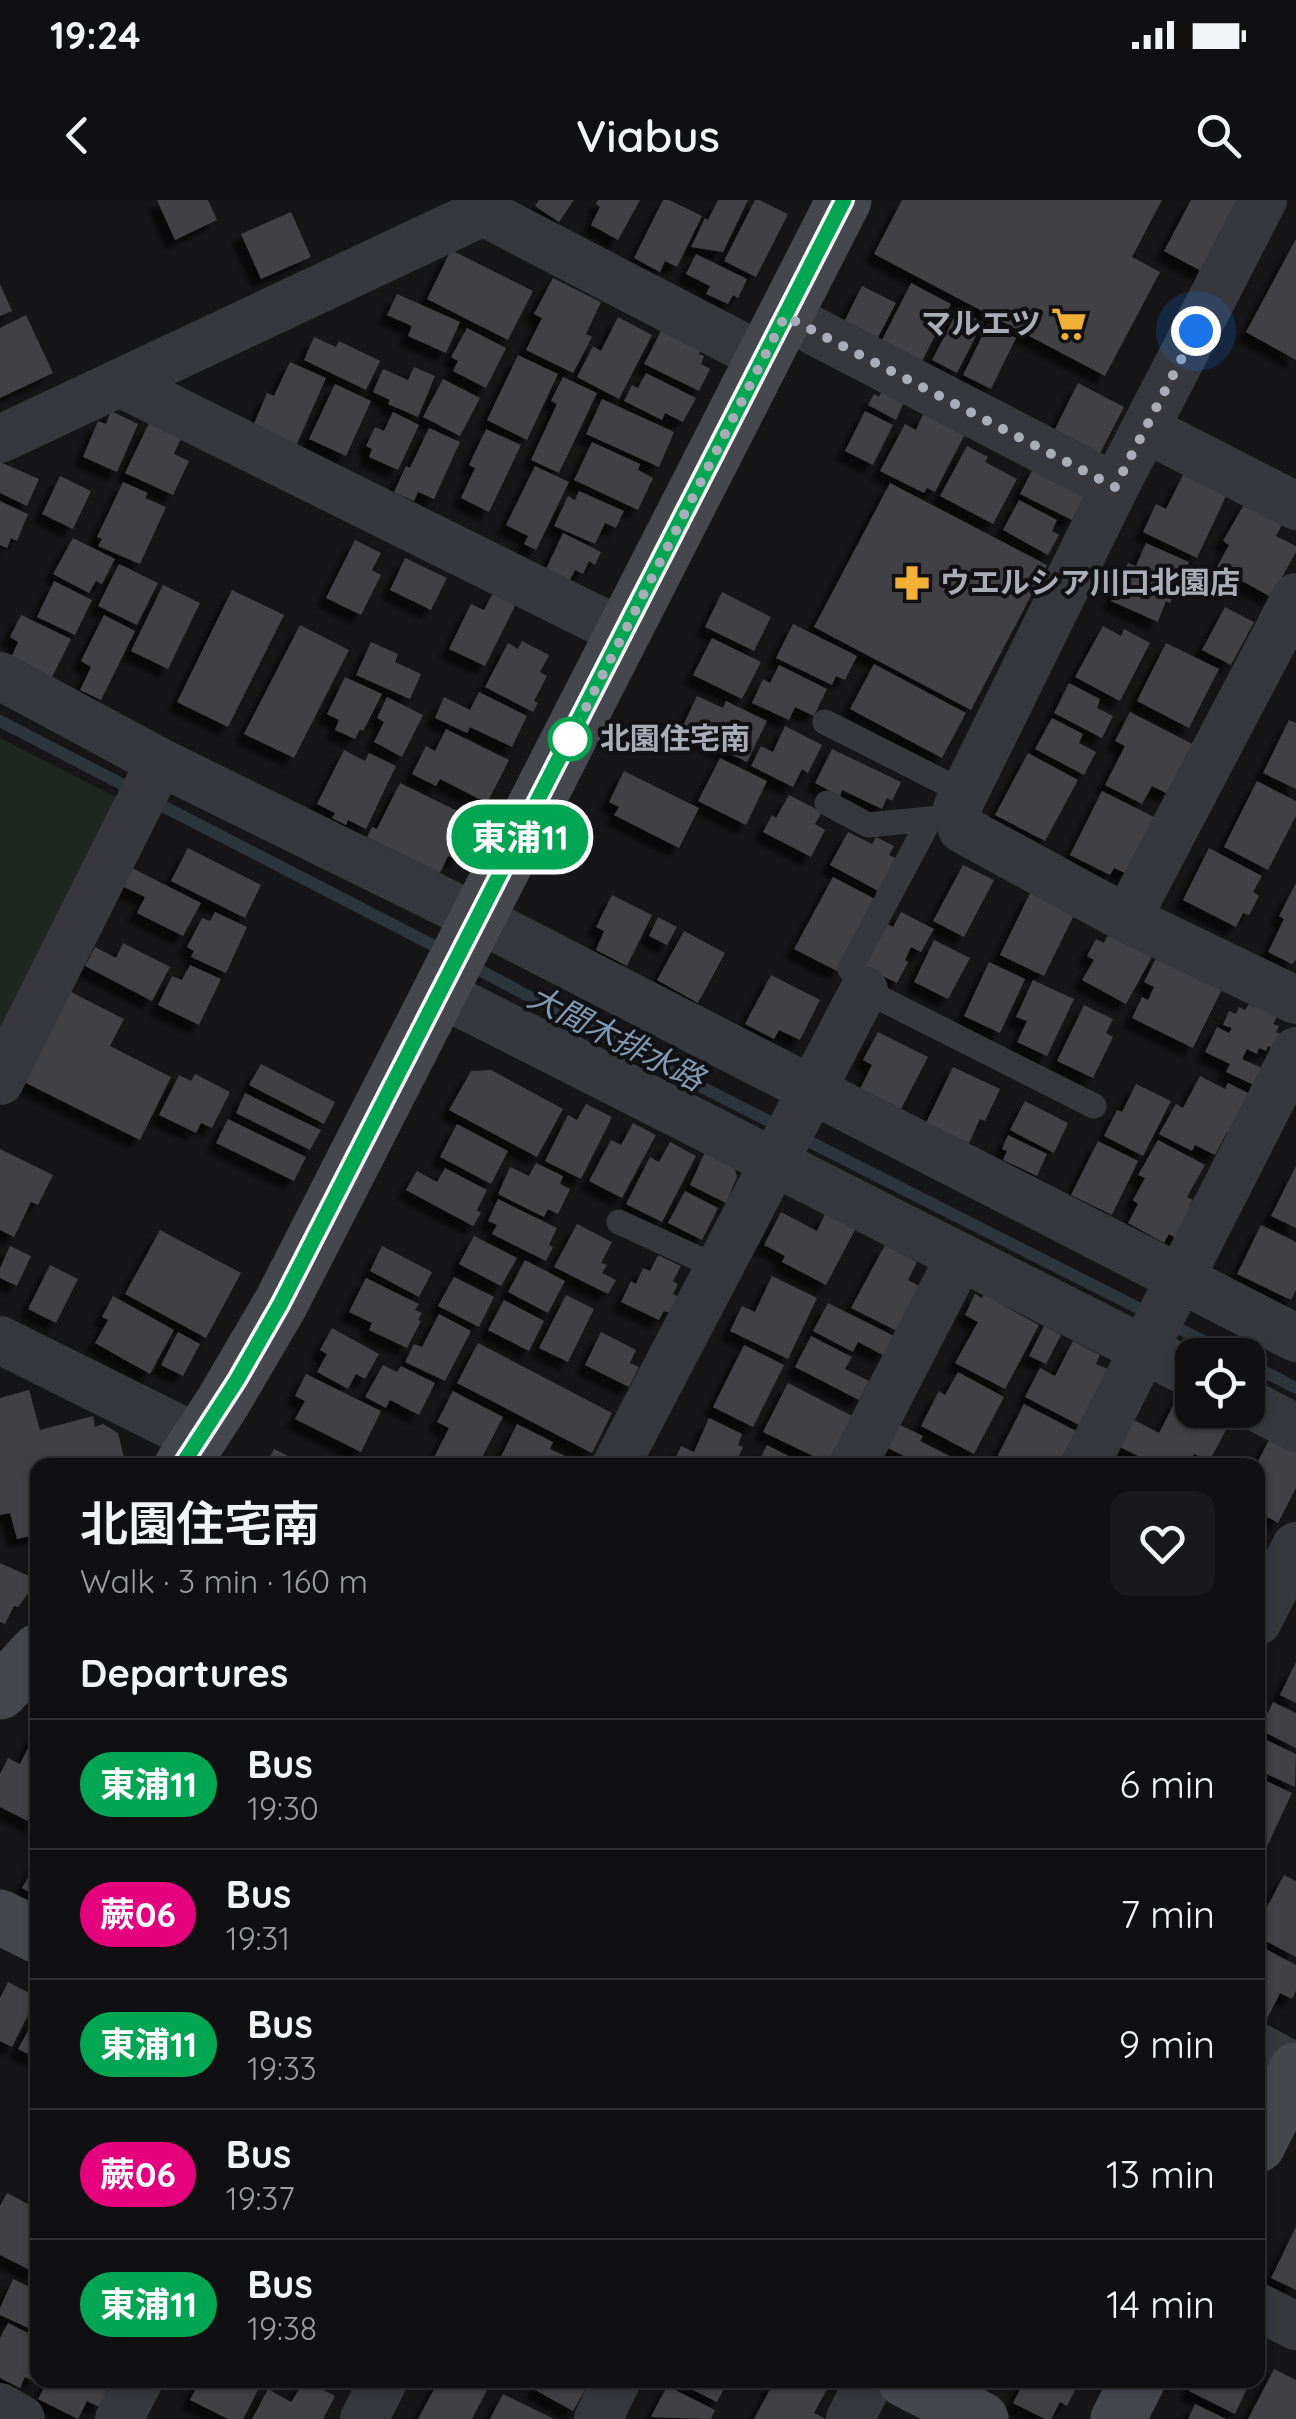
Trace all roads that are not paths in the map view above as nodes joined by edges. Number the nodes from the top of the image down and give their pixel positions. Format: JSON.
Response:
{"nodes":[{"id":1,"x":844,"y":200,"type":"edge"},
{"id":2,"x":1263,"y":200,"type":"edge"},
{"id":3,"x":774,"y":337,"type":"junction"},
{"id":4,"x":120,"y":383,"type":"junction"},
{"id":5,"x":1146,"y":429,"type":"junction"},
{"id":6,"x":0,"y":439,"type":"edge"},
{"id":7,"x":1115,"y":487,"type":"junction"},
{"id":8,"x":1296,"y":506,"type":"edge"},
{"id":9,"x":1296,"y":597,"type":"edge"},
{"id":10,"x":624,"y":633,"type":"junction"},
{"id":11,"x":0,"y":676,"type":"edge"},
{"id":12,"x":825,"y":722,"type":"dead end"},
{"id":13,"x":149,"y":785,"type":"junction"},
{"id":14,"x":827,"y":804,"type":"dead end"},
{"id":15,"x":951,"y":810,"type":"junction"},
{"id":16,"x":1128,"y":918,"type":"junction"},
{"id":17,"x":459,"y":957,"type":"junction"},
{"id":18,"x":864,"y":990,"type":"junction"},
{"id":19,"x":1296,"y":1000,"type":"edge"},
{"id":20,"x":1296,"y":1051,"type":"edge"},
{"id":21,"x":0,"y":1081,"type":"edge"},
{"id":22,"x":812,"y":1089,"type":"junction"},
{"id":23,"x":1094,"y":1106,"type":"dead end"},
{"id":24,"x":774,"y":1161,"type":"junction"},
{"id":25,"x":619,"y":1222,"type":"dead end"},
{"id":26,"x":960,"y":1257,"type":"junction"},
{"id":27,"x":719,"y":1268,"type":"junction"},
{"id":28,"x":1180,"y":1278,"type":"junction"},
{"id":29,"x":1296,"y":1338,"type":"edge"},
{"id":30,"x":0,"y":1340,"type":"edge"},
{"id":31,"x":1144,"y":1349,"type":"junction"},
{"id":32,"x":1175,"y":1365,"type":"edge"},
{"id":33,"x":1265,"y":1412,"type":"edge"},
{"id":34,"x":1296,"y":1428,"type":"edge"},
{"id":35,"x":190,"y":1452,"type":"edge"},
{"id":36,"x":620,"y":1458,"type":"edge"},
{"id":37,"x":857,"y":1458,"type":"edge"},
{"id":38,"x":1089,"y":1458,"type":"edge"},
{"id":39,"x":1296,"y":1546,"type":"edge"},
{"id":40,"x":1265,"y":1607,"type":"edge"},
{"id":41,"x":30,"y":1660,"type":"edge"},
{"id":42,"x":0,"y":1692,"type":"edge"},
{"id":43,"x":1265,"y":2051,"type":"edge"},
{"id":44,"x":1296,"y":2068,"type":"edge"},
{"id":45,"x":1265,"y":2132,"type":"edge"},
{"id":46,"x":1265,"y":2310,"type":"edge"},
{"id":47,"x":1296,"y":2326,"type":"edge"},
{"id":48,"x":135,"y":2388,"type":"edge"},
{"id":49,"x":380,"y":2388,"type":"edge"},
{"id":50,"x":614,"y":2388,"type":"edge"},
{"id":51,"x":866,"y":2388,"type":"edge"},
{"id":52,"x":921,"y":2388,"type":"edge"},
{"id":53,"x":1134,"y":2388,"type":"edge"},
{"id":54,"x":0,"y":2408,"type":"edge"},
{"id":55,"x":21,"y":2419,"type":"edge"},
{"id":56,"x":119,"y":2419,"type":"edge"},
{"id":57,"x":364,"y":2419,"type":"edge"},
{"id":58,"x":598,"y":2419,"type":"edge"},
{"id":59,"x":850,"y":2419,"type":"edge"},
{"id":60,"x":981,"y":2419,"type":"edge"},
{"id":61,"x":1118,"y":2419,"type":"edge"}],
"edges":[{"from":1,"to":3,"type":"street"},
{"from":2,"to":5,"type":"street"},
{"from":3,"to":4,"type":"street"},
{"from":3,"to":7,"type":"street"},
{"from":3,"to":10,"type":"street"},
{"from":4,"to":6,"type":"street"},
{"from":4,"to":10,"type":"street"},
{"from":5,"to":7,"type":"street"},
{"from":5,"to":8,"type":"street"},
{"from":7,"to":15,"type":"street"},
{"from":9,"to":16,"type":"street"},
{"from":10,"to":17,"type":"street"},
{"from":11,"to":13,"type":"street"},
{"from":12,"to":15,"type":"lane"},
{"from":13,"to":17,"type":"street"},
{"from":13,"to":21,"type":"street"},
{"from":14,"to":15,"type":"lane"},
{"from":15,"to":16,"type":"street"},
{"from":15,"to":18,"type":"lane"},
{"from":16,"to":19,"type":"street"},
{"from":17,"to":22,"type":"street"},
{"from":17,"to":24,"type":"street"},
{"from":17,"to":35,"type":"street"},
{"from":18,"to":22,"type":"street"},
{"from":18,"to":23,"type":"lane"},
{"from":20,"to":28,"type":"street"},
{"from":22,"to":24,"type":"street"},
{"from":22,"to":28,"type":"street"},
{"from":24,"to":26,"type":"street"},
{"from":24,"to":27,"type":"street"},
{"from":25,"to":27,"type":"lane"},
{"from":26,"to":31,"type":"street"},
{"from":26,"to":37,"type":"street"},
{"from":27,"to":36,"type":"street"},
{"from":28,"to":29,"type":"street"},
{"from":28,"to":31,"type":"street"},
{"from":30,"to":35,"type":"street"},
{"from":31,"to":32,"type":"street"},
{"from":31,"to":38,"type":"street"},
{"from":33,"to":34,"type":"street"},
{"from":39,"to":40,"type":"street"},
{"from":41,"to":42,"type":"street"},
{"from":43,"to":44,"type":"street"},
{"from":44,"to":45,"type":"street"},
{"from":46,"to":47,"type":"street"},
{"from":48,"to":56,"type":"street"},
{"from":49,"to":57,"type":"street"},
{"from":50,"to":58,"type":"street"},
{"from":51,"to":59,"type":"street"},
{"from":52,"to":60,"type":"street"},
{"from":53,"to":61,"type":"street"},
{"from":54,"to":55,"type":"street"}]}
